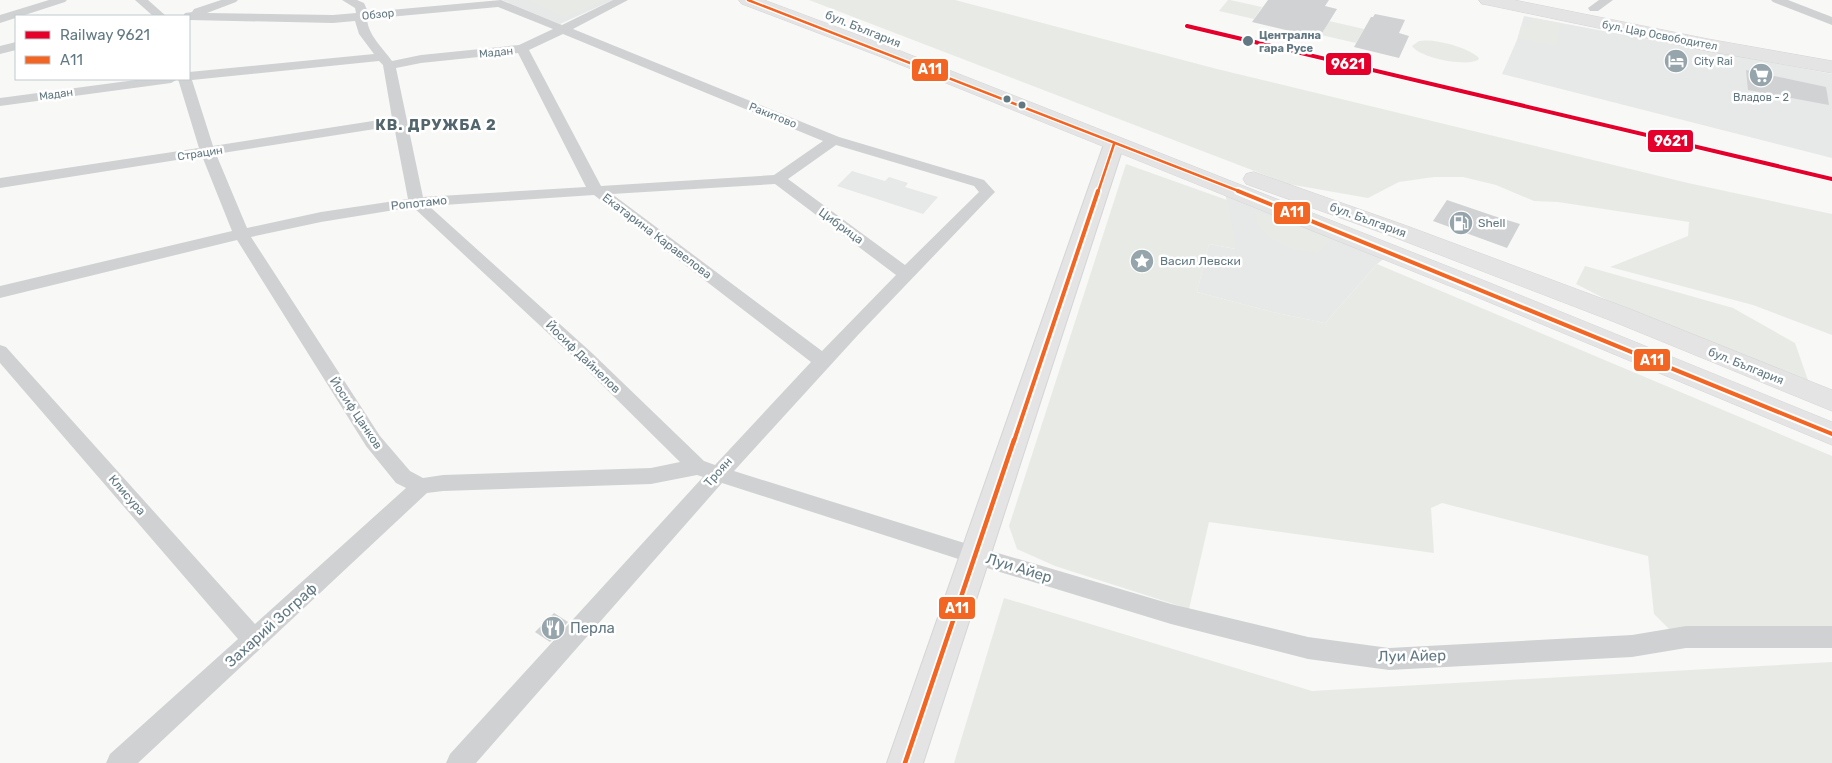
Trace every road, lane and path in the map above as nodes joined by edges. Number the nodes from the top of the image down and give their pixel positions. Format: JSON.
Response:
{"nodes":[{"id":1,"x":61,"y":0,"type":"edge"},
{"id":2,"x":140,"y":0,"type":"edge"},
{"id":3,"x":232,"y":0,"type":"edge"},
{"id":4,"x":348,"y":0,"type":"edge"},
{"id":5,"x":622,"y":0,"type":"edge"},
{"id":6,"x":748,"y":0,"type":"edge"},
{"id":7,"x":791,"y":0,"type":"edge"},
{"id":8,"x":1488,"y":0,"type":"edge"},
{"id":9,"x":1527,"y":0,"type":"edge"},
{"id":10,"x":1606,"y":0,"type":"edge"},
{"id":11,"x":1777,"y":0,"type":"edge"},
{"id":12,"x":1594,"y":8,"type":"dead end"},
{"id":13,"x":159,"y":15,"type":"edge"},
{"id":14,"x":189,"y":15,"type":"edge"},
{"id":15,"x":362,"y":15,"type":"junction"},
{"id":16,"x":190,"y":16,"type":"edge"},
{"id":17,"x":0,"y":19,"type":"edge"},
{"id":18,"x":1832,"y":21,"type":"edge"},
{"id":19,"x":561,"y":29,"type":"junction"},
{"id":20,"x":15,"y":46,"type":"edge"},
{"id":21,"x":522,"y":49,"type":"junction"},
{"id":22,"x":0,"y":50,"type":"edge"},
{"id":23,"x":1832,"y":56,"type":"edge"},
{"id":24,"x":385,"y":61,"type":"junction"},
{"id":25,"x":1832,"y":67,"type":"edge"},
{"id":26,"x":190,"y":76,"type":"edge"},
{"id":27,"x":163,"y":80,"type":"edge"},
{"id":28,"x":185,"y":80,"type":"edge"},
{"id":29,"x":0,"y":102,"type":"edge"},
{"id":30,"x":399,"y":121,"type":"junction"},
{"id":31,"x":834,"y":140,"type":"junction"},
{"id":32,"x":1114,"y":144,"type":"junction"},
{"id":33,"x":208,"y":152,"type":"junction"},
{"id":34,"x":778,"y":179,"type":"junction"},
{"id":35,"x":0,"y":183,"type":"edge"},
{"id":36,"x":595,"y":189,"type":"junction"},
{"id":37,"x":987,"y":192,"type":"joint"},
{"id":38,"x":416,"y":202,"type":"junction"},
{"id":39,"x":241,"y":234,"type":"junction"},
{"id":40,"x":905,"y":273,"type":"junction"},
{"id":41,"x":0,"y":292,"type":"edge"},
{"id":42,"x":0,"y":351,"type":"edge"},
{"id":43,"x":821,"y":360,"type":"junction"},
{"id":44,"x":1832,"y":401,"type":"edge"},
{"id":45,"x":1832,"y":434,"type":"edge"},
{"id":46,"x":696,"y":466,"type":"junction"},
{"id":47,"x":716,"y":474,"type":"junction"},
{"id":48,"x":421,"y":486,"type":"junction"},
{"id":49,"x":974,"y":554,"type":"junction"},
{"id":50,"x":1832,"y":637,"type":"edge"},
{"id":51,"x":254,"y":640,"type":"junction"},
{"id":52,"x":119,"y":763,"type":"edge"},
{"id":53,"x":459,"y":763,"type":"edge"},
{"id":54,"x":905,"y":763,"type":"edge"}],
"edges":[{"from":1,"to":17,"type":"street"},
{"from":2,"to":13,"type":"street"},
{"from":3,"to":14,"type":"street"},
{"from":4,"to":15,"type":"street"},
{"from":5,"to":19,"type":"street","name":"Мадан"},
{"from":6,"to":32,"type":"main road","name":"бул. България"},
{"from":7,"to":44,"type":"main road","name":"бул. България"},
{"from":8,"to":25,"type":"main road","name":"бул. Цар Освободител"},
{"from":9,"to":23,"type":"main road","name":"бул. Цар Освободител"},
{"from":10,"to":12,"type":"street"},
{"from":11,"to":18,"type":"street"},
{"from":15,"to":16,"type":"street","name":"Обзор"},
{"from":15,"to":19,"type":"street","name":"Обзор"},
{"from":15,"to":24,"type":"street"},
{"from":19,"to":21,"type":"street","name":"Мадан"},
{"from":19,"to":31,"type":"street","name":"Ракитово"},
{"from":20,"to":22,"type":"street"},
{"from":21,"to":24,"type":"street","name":"Мадан"},
{"from":21,"to":36,"type":"street","name":"Екатарина Каравелова"},
{"from":24,"to":26,"type":"street","name":"Мадан"},
{"from":24,"to":30,"type":"street"},
{"from":27,"to":29,"type":"street","name":"Мадан"},
{"from":28,"to":33,"type":"street","name":"Йосиф Цанков"},
{"from":30,"to":33,"type":"street","name":"Страцин"},
{"from":30,"to":38,"type":"street"},
{"from":31,"to":34,"type":"street"},
{"from":31,"to":37,"type":"street","name":"Ракитово"},
{"from":32,"to":45,"type":"main road","name":"бул. България"},
{"from":32,"to":49,"type":"main road"},
{"from":33,"to":35,"type":"street","name":"Страцин"},
{"from":33,"to":39,"type":"street","name":"Йосиф Цанков"},
{"from":34,"to":36,"type":"street","name":"Ропотамо"},
{"from":34,"to":40,"type":"street","name":"Цибрица"},
{"from":36,"to":38,"type":"street","name":"Ропотамо"},
{"from":36,"to":43,"type":"street","name":"Екатарина Каравелова"},
{"from":37,"to":40,"type":"street","name":"Троян"},
{"from":38,"to":39,"type":"street","name":"Ропотамо"},
{"from":38,"to":46,"type":"street","name":"Йосиф Дайнелов"},
{"from":39,"to":41,"type":"street","name":"Ропотамо"},
{"from":39,"to":48,"type":"street","name":"Йосиф Цанков"},
{"from":40,"to":43,"type":"street","name":"Троян"},
{"from":42,"to":51,"type":"street","name":"Клисура"},
{"from":43,"to":47,"type":"street","name":"Троян"},
{"from":46,"to":47,"type":"street","name":"Йосиф Дайнелов"},
{"from":46,"to":48,"type":"street"},
{"from":47,"to":49,"type":"street","name":"Йосиф Дайнелов"},
{"from":47,"to":53,"type":"street","name":"Троян"},
{"from":48,"to":51,"type":"street","name":"Захарий Зограф"},
{"from":49,"to":50,"type":"street","name":"Луи Айер"},
{"from":49,"to":54,"type":"main road"},
{"from":51,"to":52,"type":"street","name":"Захарий Зограф"}]}
